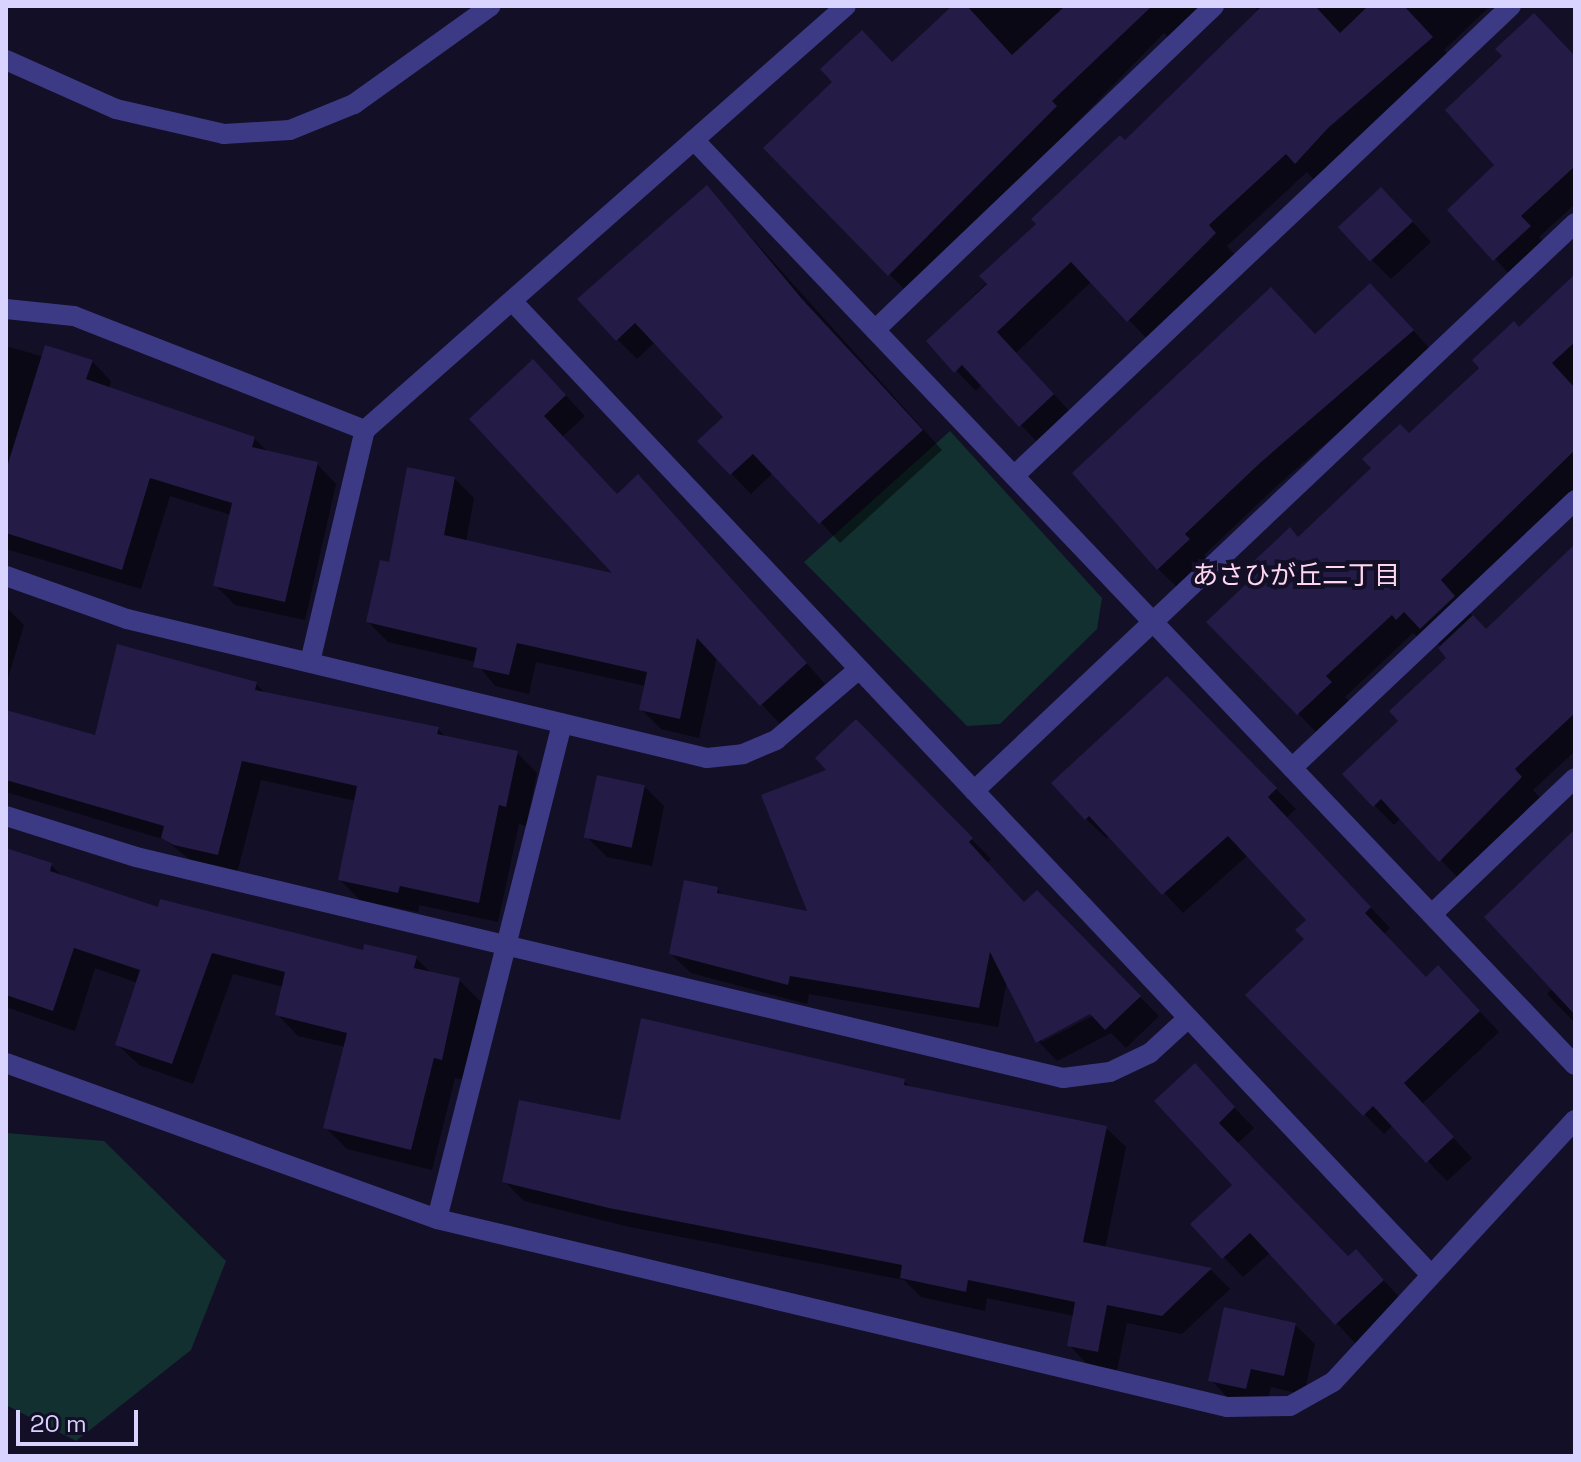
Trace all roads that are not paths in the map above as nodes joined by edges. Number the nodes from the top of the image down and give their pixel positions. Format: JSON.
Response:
{"nodes":[{"id":1,"x":491,"y":6,"type":"edge"},
{"id":2,"x":846,"y":6,"type":"edge"},
{"id":3,"x":1214,"y":6,"type":"edge"},
{"id":4,"x":1511,"y":6,"type":"edge"},
{"id":5,"x":6,"y":60,"type":"edge"},
{"id":6,"x":694,"y":140,"type":"junction"},
{"id":7,"x":1575,"y":223,"type":"edge"},
{"id":8,"x":512,"y":301,"type":"junction"},
{"id":9,"x":6,"y":309,"type":"edge"},
{"id":10,"x":875,"y":330,"type":"junction"},
{"id":11,"x":365,"y":430,"type":"junction"},
{"id":12,"x":1014,"y":476,"type":"junction"},
{"id":13,"x":1575,"y":500,"type":"edge"},
{"id":14,"x":6,"y":576,"type":"edge"},
{"id":15,"x":1153,"y":622,"type":"junction"},
{"id":16,"x":310,"y":662,"type":"junction"},
{"id":17,"x":859,"y":669,"type":"junction"},
{"id":18,"x":562,"y":724,"type":"junction"},
{"id":19,"x":1292,"y":768,"type":"junction"},
{"id":20,"x":1575,"y":778,"type":"edge"},
{"id":21,"x":974,"y":791,"type":"junction"},
{"id":22,"x":6,"y":816,"type":"edge"},
{"id":23,"x":1432,"y":914,"type":"junction"},
{"id":24,"x":506,"y":945,"type":"junction"},
{"id":25,"x":1188,"y":1018,"type":"junction"},
{"id":26,"x":6,"y":1063,"type":"edge"},
{"id":27,"x":1575,"y":1065,"type":"edge"},
{"id":28,"x":1575,"y":1120,"type":"edge"},
{"id":29,"x":437,"y":1219,"type":"junction"},
{"id":30,"x":1431,"y":1275,"type":"junction"}],
"edges":[{"from":1,"to":5,"type":"street"},
{"from":2,"to":6,"type":"street"},
{"from":3,"to":10,"type":"street"},
{"from":4,"to":12,"type":"street"},
{"from":6,"to":8,"type":"street"},
{"from":6,"to":10,"type":"street"},
{"from":7,"to":15,"type":"street"},
{"from":8,"to":11,"type":"street"},
{"from":8,"to":17,"type":"street"},
{"from":9,"to":11,"type":"street"},
{"from":10,"to":12,"type":"street"},
{"from":11,"to":16,"type":"street"},
{"from":12,"to":15,"type":"street"},
{"from":13,"to":19,"type":"street"},
{"from":14,"to":16,"type":"street"},
{"from":15,"to":19,"type":"street"},
{"from":15,"to":21,"type":"street"},
{"from":16,"to":18,"type":"street"},
{"from":17,"to":18,"type":"street"},
{"from":17,"to":21,"type":"street"},
{"from":18,"to":24,"type":"street"},
{"from":19,"to":23,"type":"street"},
{"from":20,"to":23,"type":"street"},
{"from":21,"to":25,"type":"street"},
{"from":22,"to":24,"type":"street"},
{"from":23,"to":27,"type":"street"},
{"from":24,"to":25,"type":"street"},
{"from":24,"to":29,"type":"street"},
{"from":25,"to":30,"type":"street"},
{"from":26,"to":29,"type":"street"},
{"from":28,"to":30,"type":"street"},
{"from":29,"to":30,"type":"street"}]}
